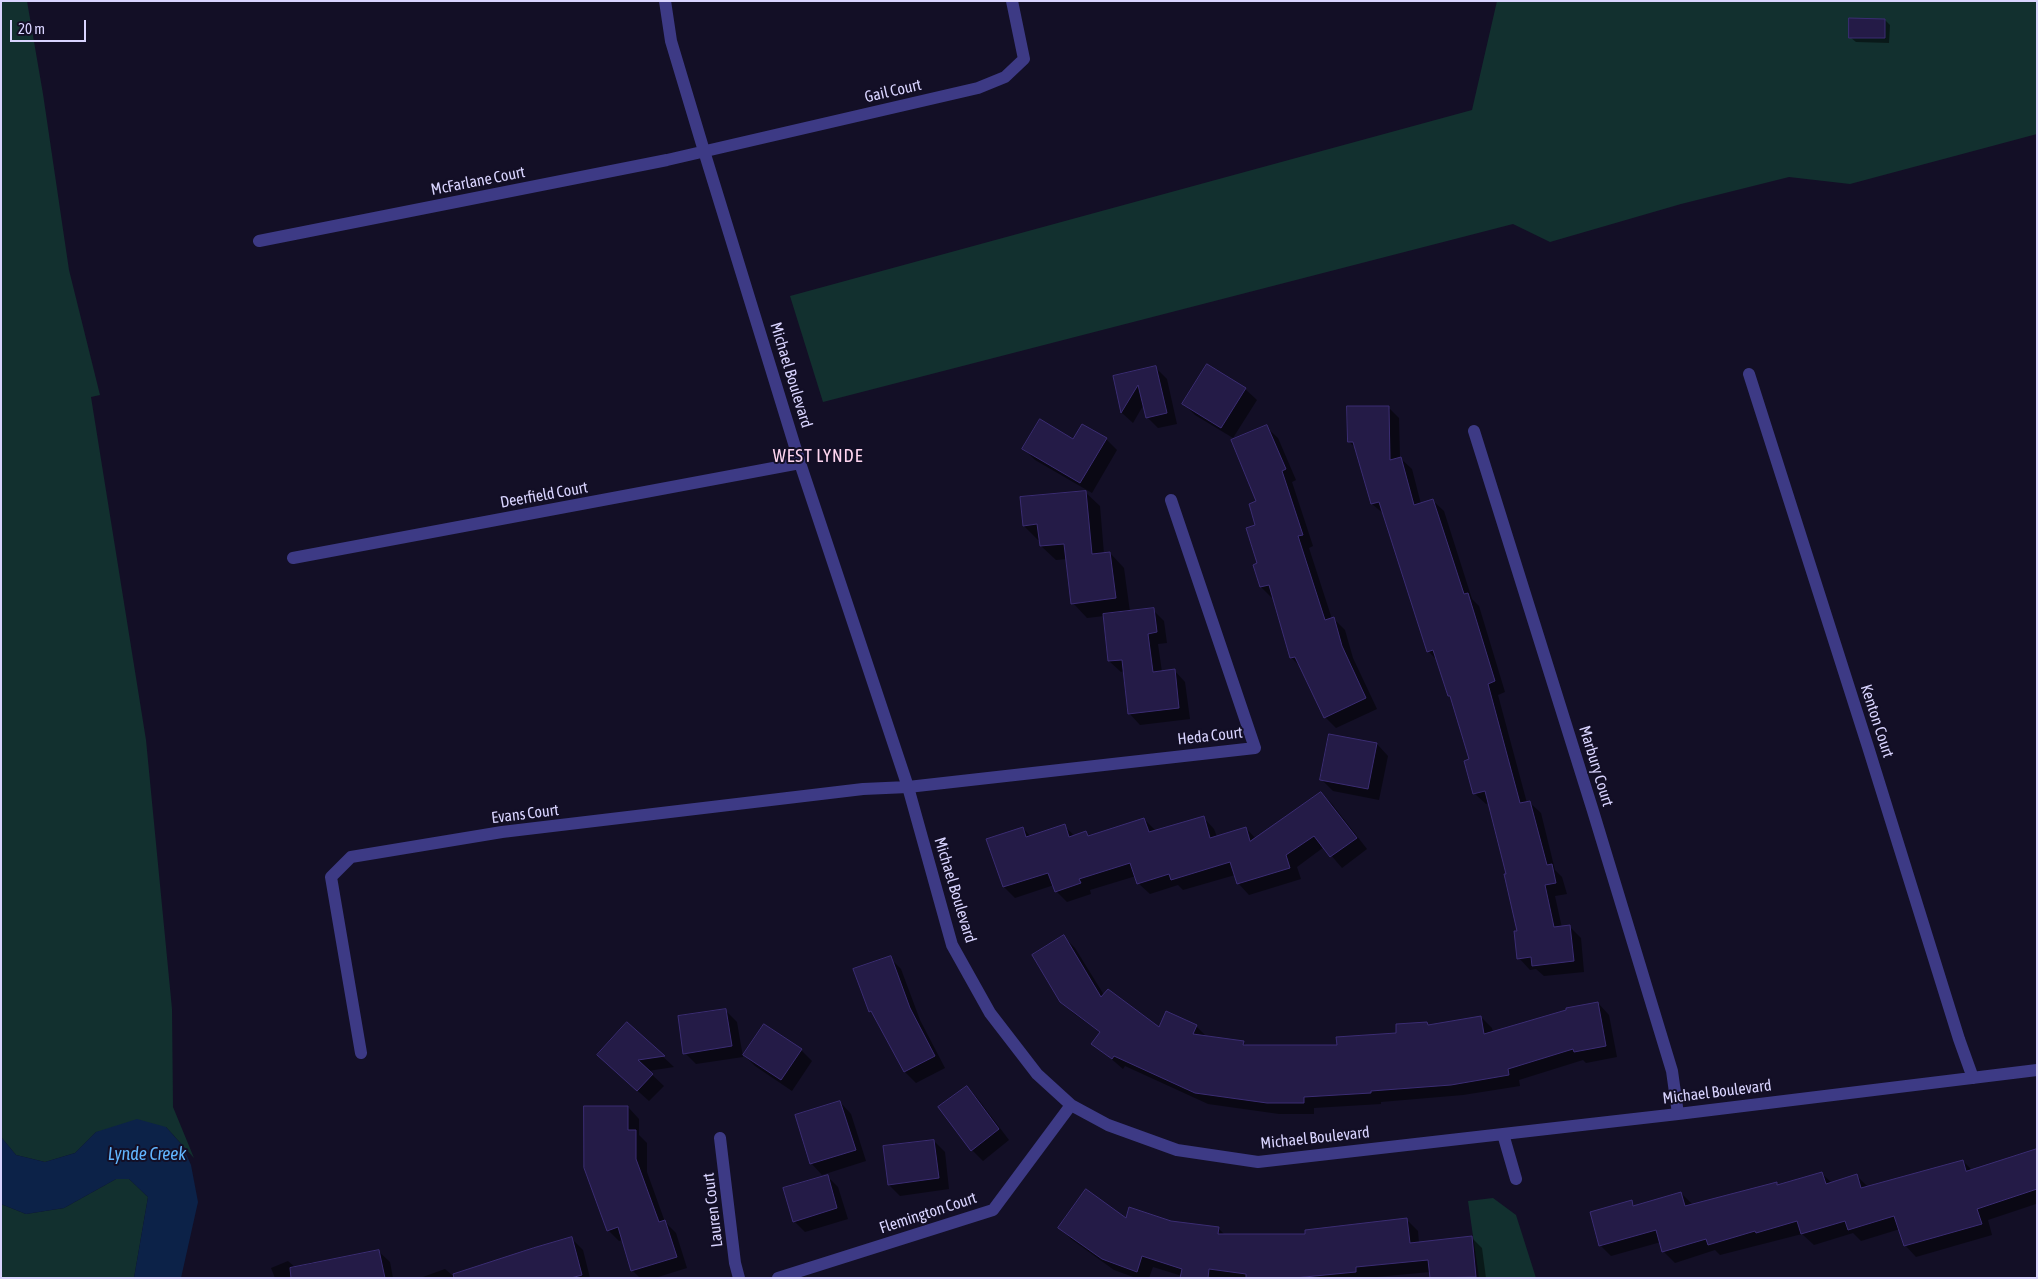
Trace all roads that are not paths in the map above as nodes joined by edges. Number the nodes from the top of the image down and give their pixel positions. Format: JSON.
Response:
{"nodes":[{"id":1,"x":665,"y":1,"type":"edge"},
{"id":2,"x":1012,"y":1,"type":"edge"},
{"id":3,"x":704,"y":151,"type":"junction"},
{"id":4,"x":259,"y":242,"type":"dead end"},
{"id":5,"x":1749,"y":374,"type":"dead end"},
{"id":6,"x":1474,"y":431,"type":"dead end"},
{"id":7,"x":800,"y":463,"type":"junction"},
{"id":8,"x":1171,"y":500,"type":"dead end"},
{"id":9,"x":294,"y":558,"type":"dead end"},
{"id":10,"x":908,"y":787,"type":"junction"},
{"id":11,"x":360,"y":1053,"type":"dead end"},
{"id":12,"x":2037,"y":1070,"type":"edge"},
{"id":13,"x":1973,"y":1078,"type":"junction"},
{"id":14,"x":1071,"y":1105,"type":"junction"},
{"id":15,"x":1678,"y":1114,"type":"junction"},
{"id":16,"x":1503,"y":1134,"type":"junction"},
{"id":17,"x":720,"y":1138,"type":"dead end"},
{"id":18,"x":1516,"y":1179,"type":"dead end"},
{"id":19,"x":738,"y":1278,"type":"edge"},
{"id":20,"x":778,"y":1278,"type":"edge"}],
"edges":[{"from":1,"to":3,"type":"street","name":"Michael Boulevard"},
{"from":2,"to":3,"type":"street","name":"Gail Court"},
{"from":3,"to":4,"type":"street","name":"McFarlane Court"},
{"from":3,"to":7,"type":"street","name":"Michael Boulevard"},
{"from":5,"to":13,"type":"street","name":"Kenton Court"},
{"from":6,"to":15,"type":"street","name":"Marbury Court"},
{"from":7,"to":9,"type":"street","name":"Deerfield Court"},
{"from":7,"to":10,"type":"street","name":"Michael Boulevard"},
{"from":8,"to":10,"type":"street","name":"Heda Court"},
{"from":10,"to":11,"type":"street","name":"Evans Court"},
{"from":10,"to":14,"type":"street","name":"Michael Boulevard"},
{"from":12,"to":13,"type":"street","name":"Michael Boulevard"},
{"from":13,"to":15,"type":"street","name":"Michael Boulevard"},
{"from":14,"to":16,"type":"street","name":"Michael Boulevard"},
{"from":14,"to":20,"type":"street","name":"Flemington Court"},
{"from":15,"to":16,"type":"street","name":"Michael Boulevard"},
{"from":16,"to":18,"type":"street"},
{"from":17,"to":19,"type":"street","name":"Lauren Court"}]}
